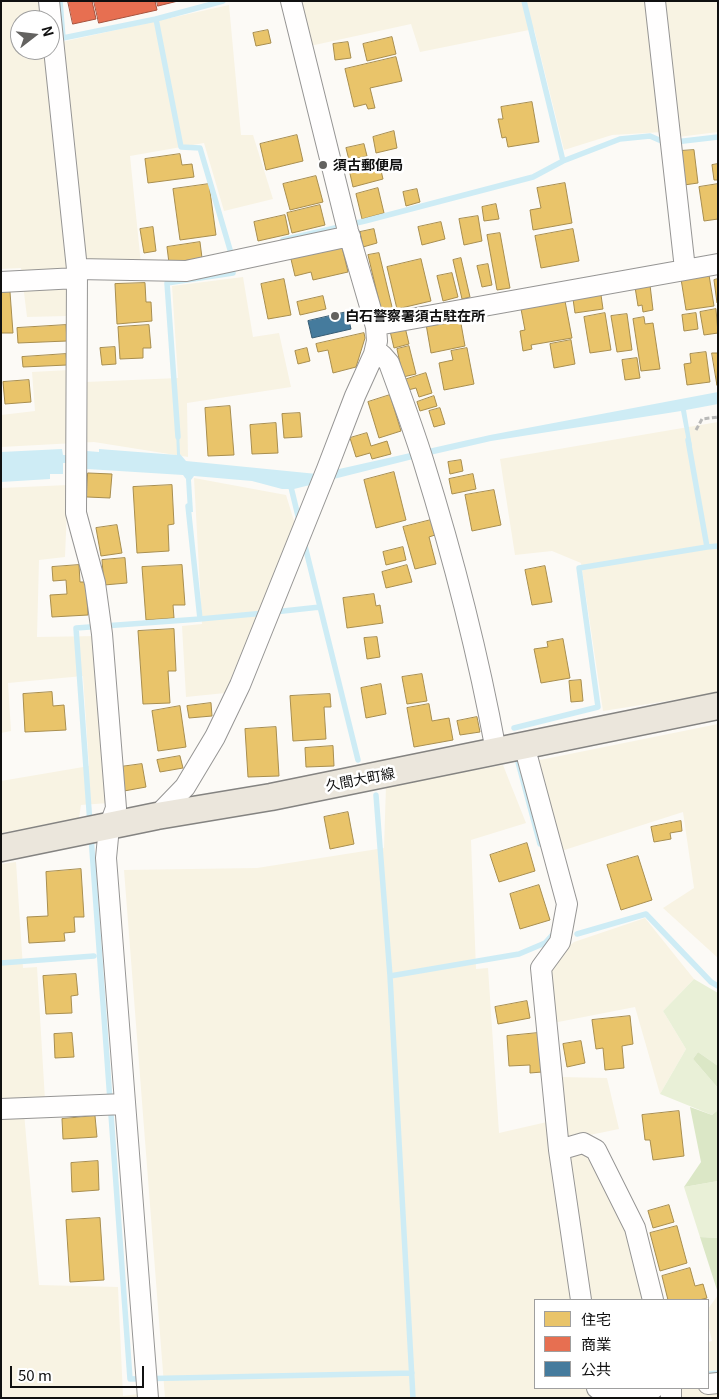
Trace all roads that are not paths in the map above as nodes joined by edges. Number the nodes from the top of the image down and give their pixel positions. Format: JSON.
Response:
{"nodes":[{"id":1,"x":49,"y":1,"type":"edge"},
{"id":2,"x":291,"y":1,"type":"edge"},
{"id":3,"x":655,"y":1,"type":"edge"},
{"id":4,"x":348,"y":228,"type":"junction"},
{"id":5,"x":718,"y":264,"type":"edge"},
{"id":6,"x":685,"y":269,"type":"junction"},
{"id":7,"x":77,"y":274,"type":"junction"},
{"id":8,"x":1,"y":282,"type":"edge"},
{"id":9,"x":376,"y":327,"type":"junction"},
{"id":10,"x":374,"y":354,"type":"junction"},
{"id":11,"x":718,"y":706,"type":"edge"},
{"id":12,"x":524,"y":745,"type":"junction"},
{"id":13,"x":496,"y":751,"type":"junction"},
{"id":14,"x":157,"y":816,"type":"junction"},
{"id":15,"x":96,"y":829,"type":"junction"},
{"id":16,"x":1,"y":848,"type":"edge"},
{"id":17,"x":115,"y":1104,"type":"junction"},
{"id":18,"x":1,"y":1109,"type":"edge"},
{"id":19,"x":559,"y":1150,"type":"junction"},
{"id":20,"x":581,"y":1299,"type":"edge"},
{"id":21,"x":653,"y":1299,"type":"edge"},
{"id":22,"x":147,"y":1385,"type":"edge"},
{"id":23,"x":599,"y":1389,"type":"edge"},
{"id":24,"x":637,"y":1389,"type":"edge"}],
"edges":[{"from":1,"to":7,"type":"street"},
{"from":2,"to":4,"type":"street"},
{"from":3,"to":6,"type":"street"},
{"from":4,"to":7,"type":"street"},
{"from":4,"to":9,"type":"street"},
{"from":5,"to":6,"type":"street"},
{"from":6,"to":9,"type":"street"},
{"from":7,"to":8,"type":"street"},
{"from":7,"to":15,"type":"street"},
{"from":9,"to":10,"type":"street"},
{"from":10,"to":13,"type":"street"},
{"from":10,"to":14,"type":"street"},
{"from":11,"to":12,"type":"main road","name":"久間大町線"},
{"from":12,"to":13,"type":"main road","name":"久間大町線"},
{"from":12,"to":19,"type":"street"},
{"from":13,"to":14,"type":"main road","name":"久間大町線"},
{"from":14,"to":15,"type":"main road","name":"久間大町線"},
{"from":15,"to":16,"type":"main road","name":"久間大町線"},
{"from":15,"to":17,"type":"street"},
{"from":17,"to":18,"type":"street"},
{"from":17,"to":22,"type":"street"},
{"from":19,"to":20,"type":"street"},
{"from":19,"to":21,"type":"street"},
{"from":23,"to":24,"type":"street"}]}
